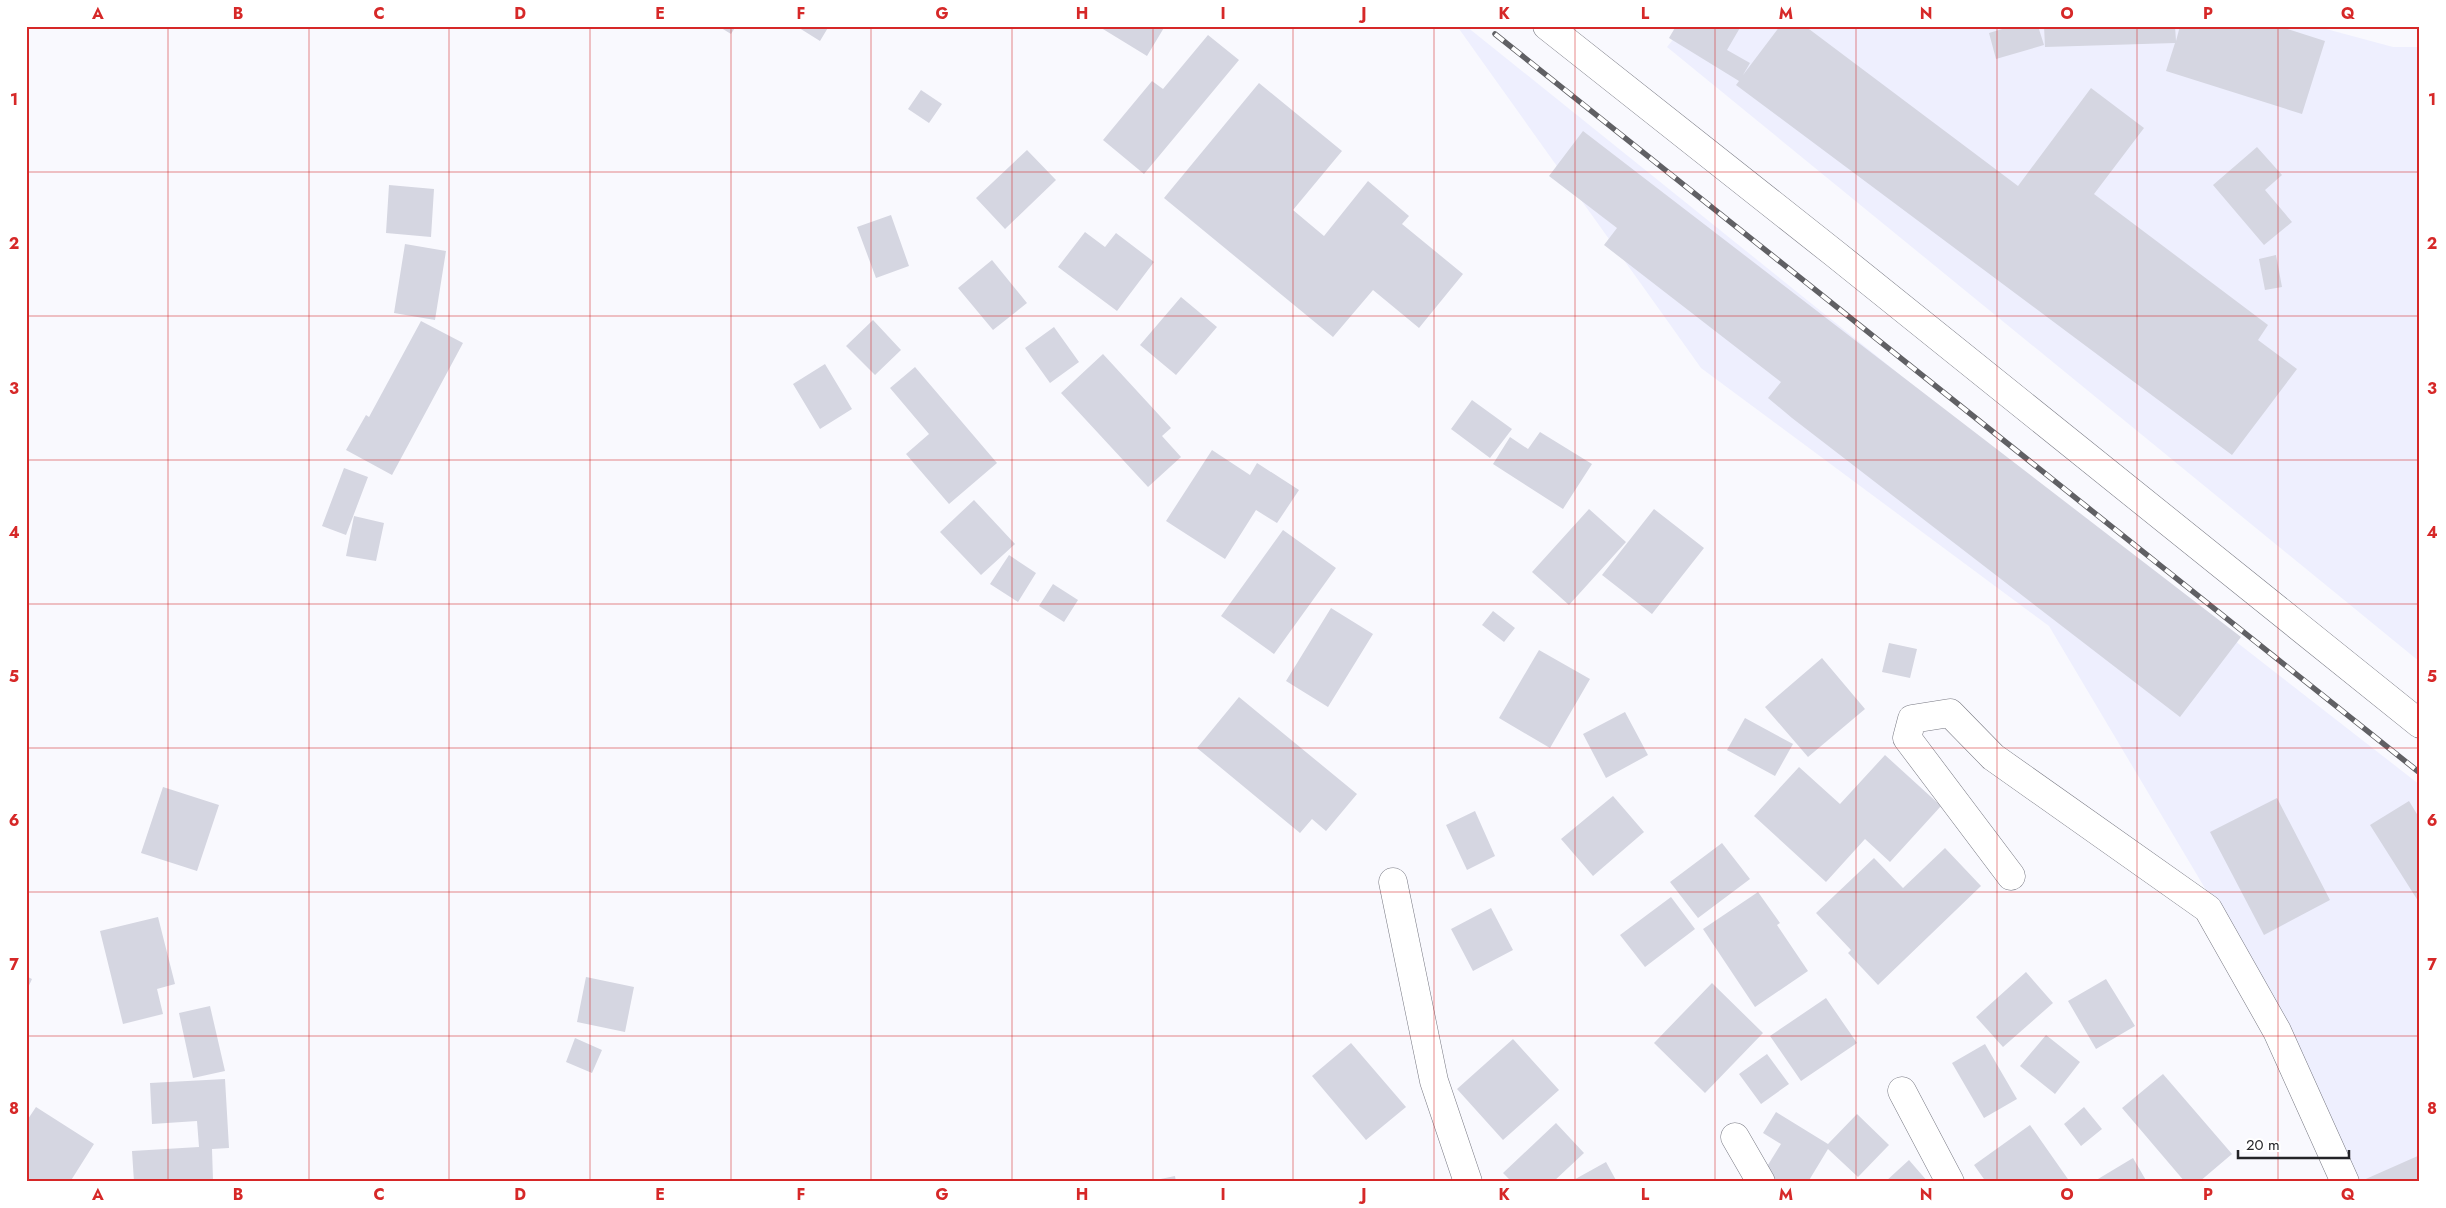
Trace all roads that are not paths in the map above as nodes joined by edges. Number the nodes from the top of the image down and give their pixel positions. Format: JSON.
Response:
{"nodes":[{"id":1,"x":1547,"y":26,"type":"edge"},
{"id":2,"x":2420,"y":724,"type":"edge"},
{"id":3,"x":2011,"y":876,"type":"dead end"},
{"id":4,"x":1393,"y":882,"type":"dead end"},
{"id":5,"x":1902,"y":1091,"type":"dead end"},
{"id":6,"x":1735,"y":1137,"type":"dead end"},
{"id":7,"x":1468,"y":1182,"type":"edge"},
{"id":8,"x":1761,"y":1182,"type":"edge"},
{"id":9,"x":1950,"y":1182,"type":"edge"},
{"id":10,"x":2344,"y":1182,"type":"edge"}],
"edges":[{"from":1,"to":2,"type":"street"},
{"from":3,"to":10,"type":"street"},
{"from":4,"to":7,"type":"street"},
{"from":5,"to":9,"type":"street"},
{"from":6,"to":8,"type":"street"}]}
